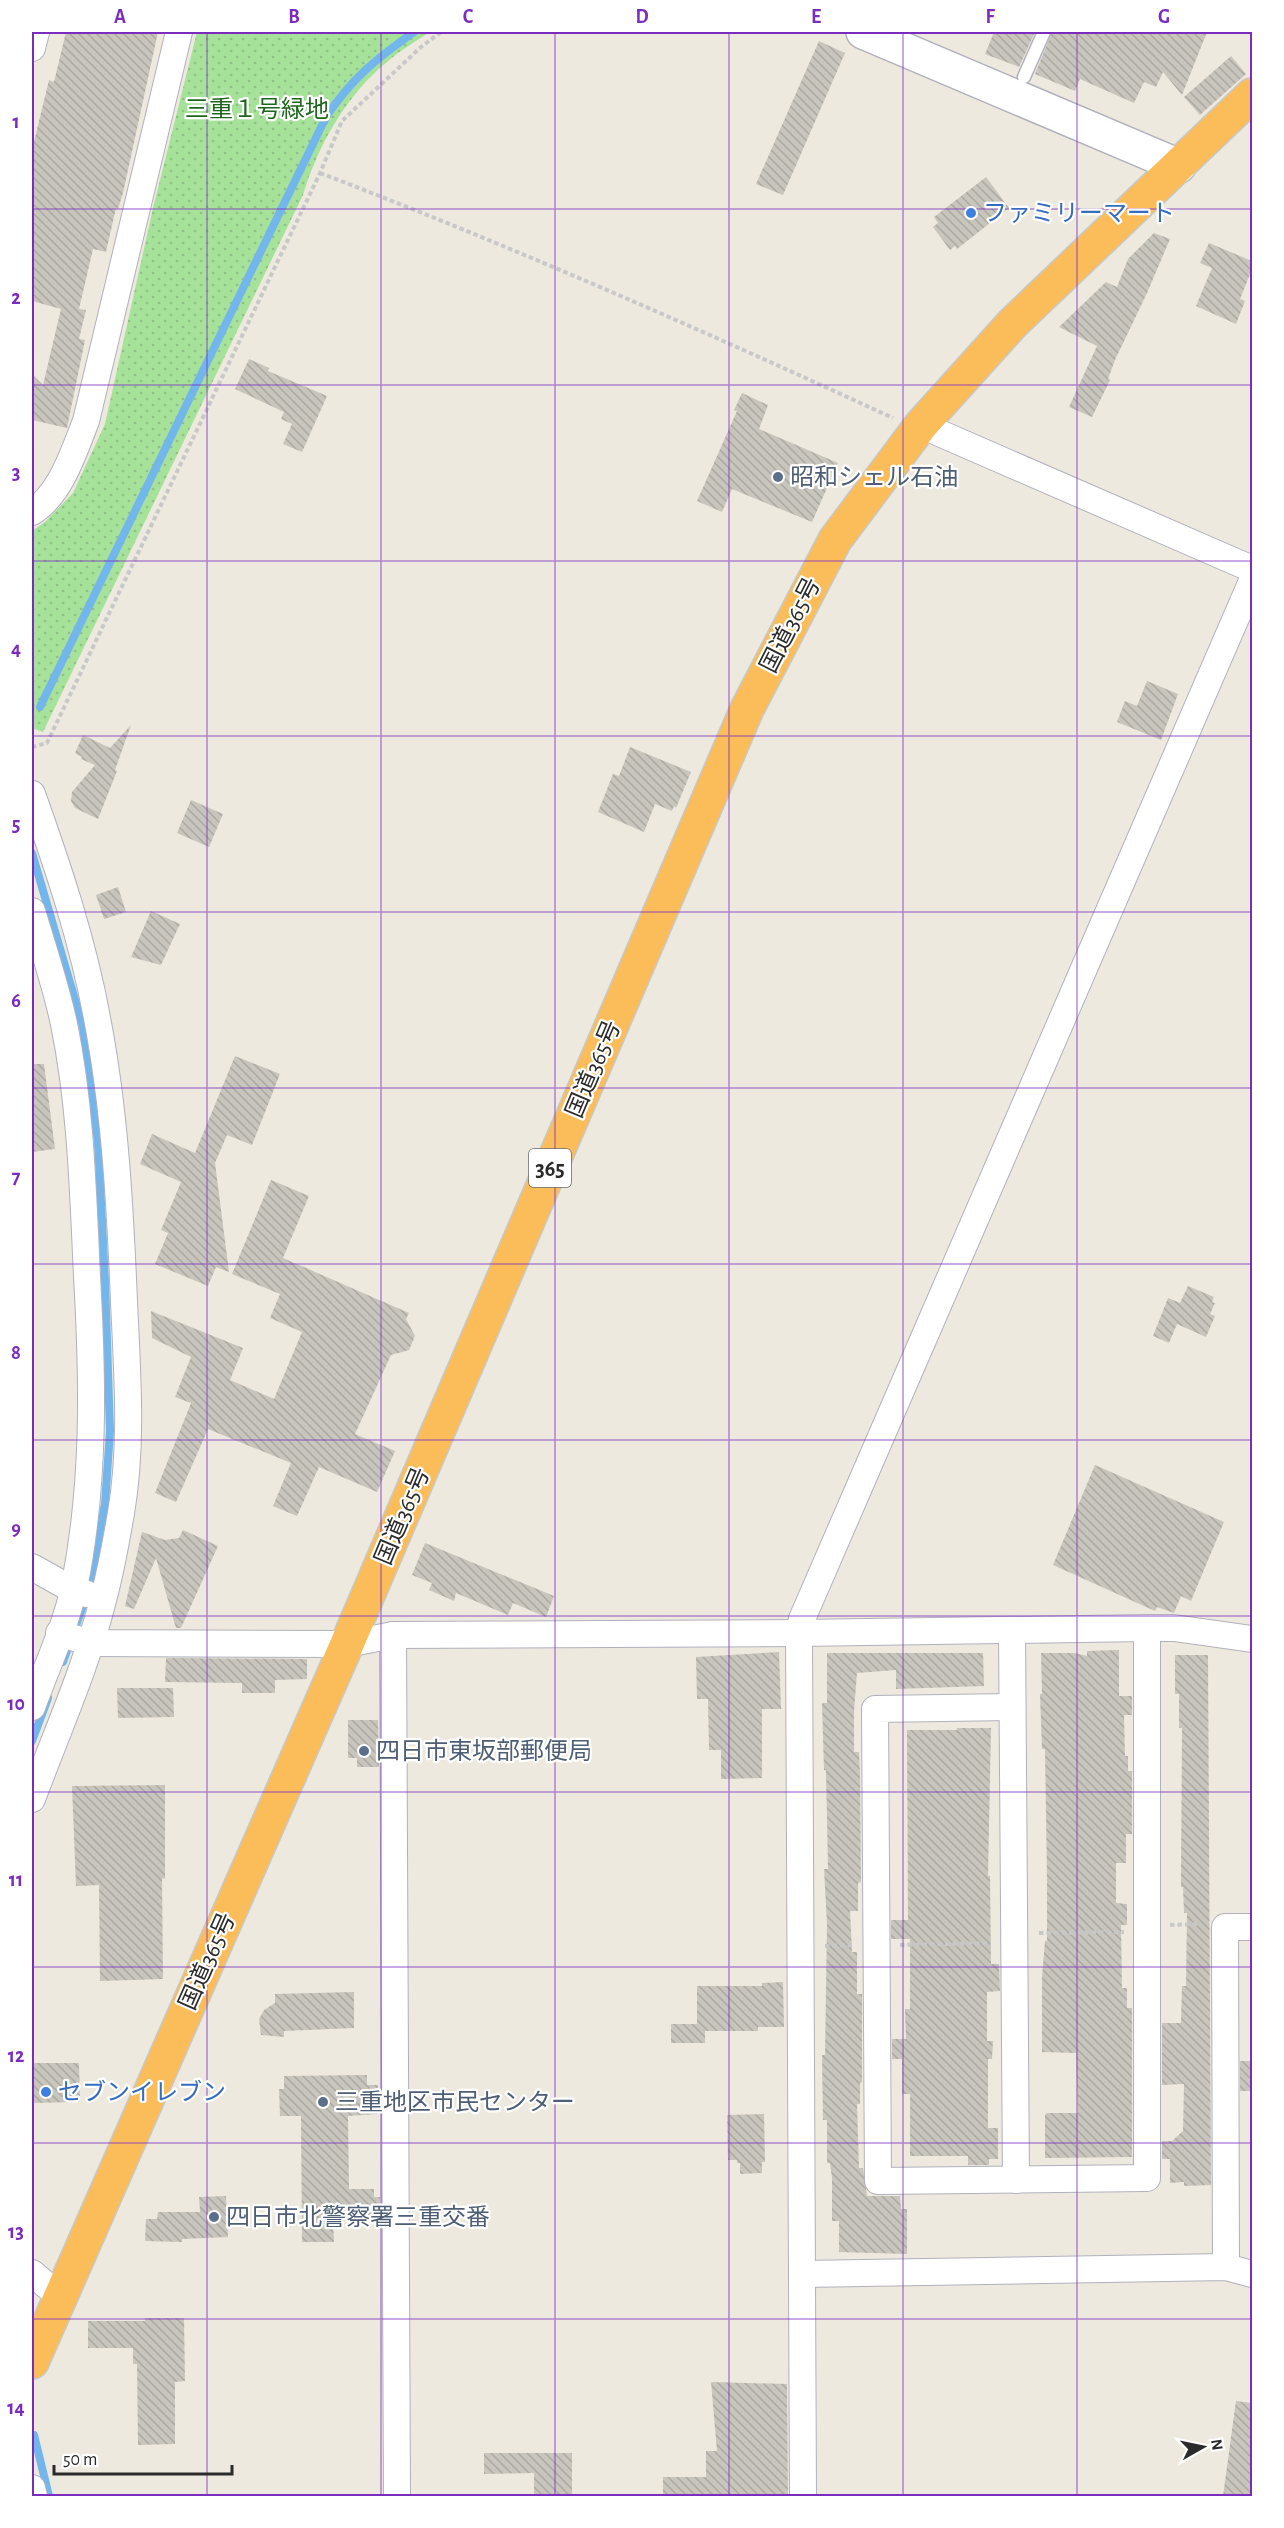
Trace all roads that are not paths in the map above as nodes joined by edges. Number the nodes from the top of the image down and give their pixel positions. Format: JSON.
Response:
{"nodes":[{"id":1,"x":36,"y":32,"type":"edge"},
{"id":2,"x":179,"y":32,"type":"edge"},
{"id":3,"x":1044,"y":32,"type":"edge"},
{"id":4,"x":875,"y":34,"type":"edge"},
{"id":5,"x":32,"y":48,"type":"edge"},
{"id":6,"x":1024,"y":77,"type":"dead end"},
{"id":7,"x":1252,"y":96,"type":"edge"},
{"id":8,"x":1179,"y":166,"type":"junction"},
{"id":9,"x":920,"y":427,"type":"junction"},
{"id":10,"x":33,"y":506,"type":"edge"},
{"id":11,"x":1252,"y":569,"type":"edge"},
{"id":12,"x":1252,"y":581,"type":"edge"},
{"id":13,"x":32,"y":794,"type":"edge"},
{"id":14,"x":32,"y":911,"type":"edge"},
{"id":15,"x":32,"y":1567,"type":"edge"},
{"id":16,"x":73,"y":1590,"type":"junction"},
{"id":17,"x":104,"y":1599,"type":"junction"},
{"id":18,"x":1147,"y":1628,"type":"junction"},
{"id":19,"x":1012,"y":1630,"type":"junction"},
{"id":20,"x":59,"y":1633,"type":"junction"},
{"id":21,"x":799,"y":1633,"type":"junction"},
{"id":22,"x":393,"y":1635,"type":"junction"},
{"id":23,"x":1252,"y":1639,"type":"edge"},
{"id":24,"x":90,"y":1643,"type":"junction"},
{"id":25,"x":346,"y":1644,"type":"junction"},
{"id":26,"x":32,"y":1707,"type":"edge"},
{"id":27,"x":1012,"y":1707,"type":"junction"},
{"id":28,"x":32,"y":1799,"type":"edge"},
{"id":29,"x":1252,"y":1927,"type":"edge"},
{"id":30,"x":1016,"y":2180,"type":"junction"},
{"id":31,"x":1226,"y":2267,"type":"junction"},
{"id":32,"x":32,"y":2273,"type":"edge"},
{"id":33,"x":802,"y":2274,"type":"junction"},
{"id":34,"x":1252,"y":2274,"type":"edge"},
{"id":35,"x":59,"y":2296,"type":"junction"},
{"id":36,"x":35,"y":2340,"type":"edge"},
{"id":37,"x":32,"y":2488,"type":"edge"},
{"id":38,"x":34,"y":2496,"type":"edge"},
{"id":39,"x":397,"y":2496,"type":"edge"},
{"id":40,"x":803,"y":2496,"type":"edge"}],
"edges":[{"from":1,"to":5,"type":"street"},
{"from":2,"to":10,"type":"street"},
{"from":3,"to":6,"type":"lane"},
{"from":4,"to":8,"type":"street"},
{"from":7,"to":8,"type":"highway","name":"国道365号","number":"365"},
{"from":8,"to":9,"type":"highway","name":"国道365号","number":"365"},
{"from":9,"to":11,"type":"street"},
{"from":9,"to":25,"type":"highway","name":"国道365号","number":"365"},
{"from":12,"to":21,"type":"street"},
{"from":13,"to":17,"type":"street"},
{"from":14,"to":16,"type":"street"},
{"from":15,"to":16,"type":"street"},
{"from":16,"to":17,"type":"street"},
{"from":16,"to":20,"type":"street"},
{"from":17,"to":24,"type":"street"},
{"from":18,"to":19,"type":"street"},
{"from":18,"to":23,"type":"street"},
{"from":18,"to":30,"type":"street"},
{"from":19,"to":21,"type":"street"},
{"from":19,"to":27,"type":"street"},
{"from":20,"to":24,"type":"street"},
{"from":20,"to":26,"type":"street"},
{"from":21,"to":22,"type":"street"},
{"from":21,"to":33,"type":"street"},
{"from":22,"to":25,"type":"street"},
{"from":22,"to":39,"type":"street"},
{"from":24,"to":25,"type":"street"},
{"from":24,"to":28,"type":"street"},
{"from":25,"to":35,"type":"highway","name":"国道365号","number":"365"},
{"from":27,"to":30,"type":"street"},
{"from":27,"to":30,"type":"street"},
{"from":29,"to":31,"type":"street"},
{"from":31,"to":33,"type":"street"},
{"from":31,"to":34,"type":"street"},
{"from":32,"to":35,"type":"street"},
{"from":33,"to":40,"type":"street"},
{"from":35,"to":36,"type":"highway","name":"国道365号","number":"365"},
{"from":37,"to":38,"type":"street"}]}
